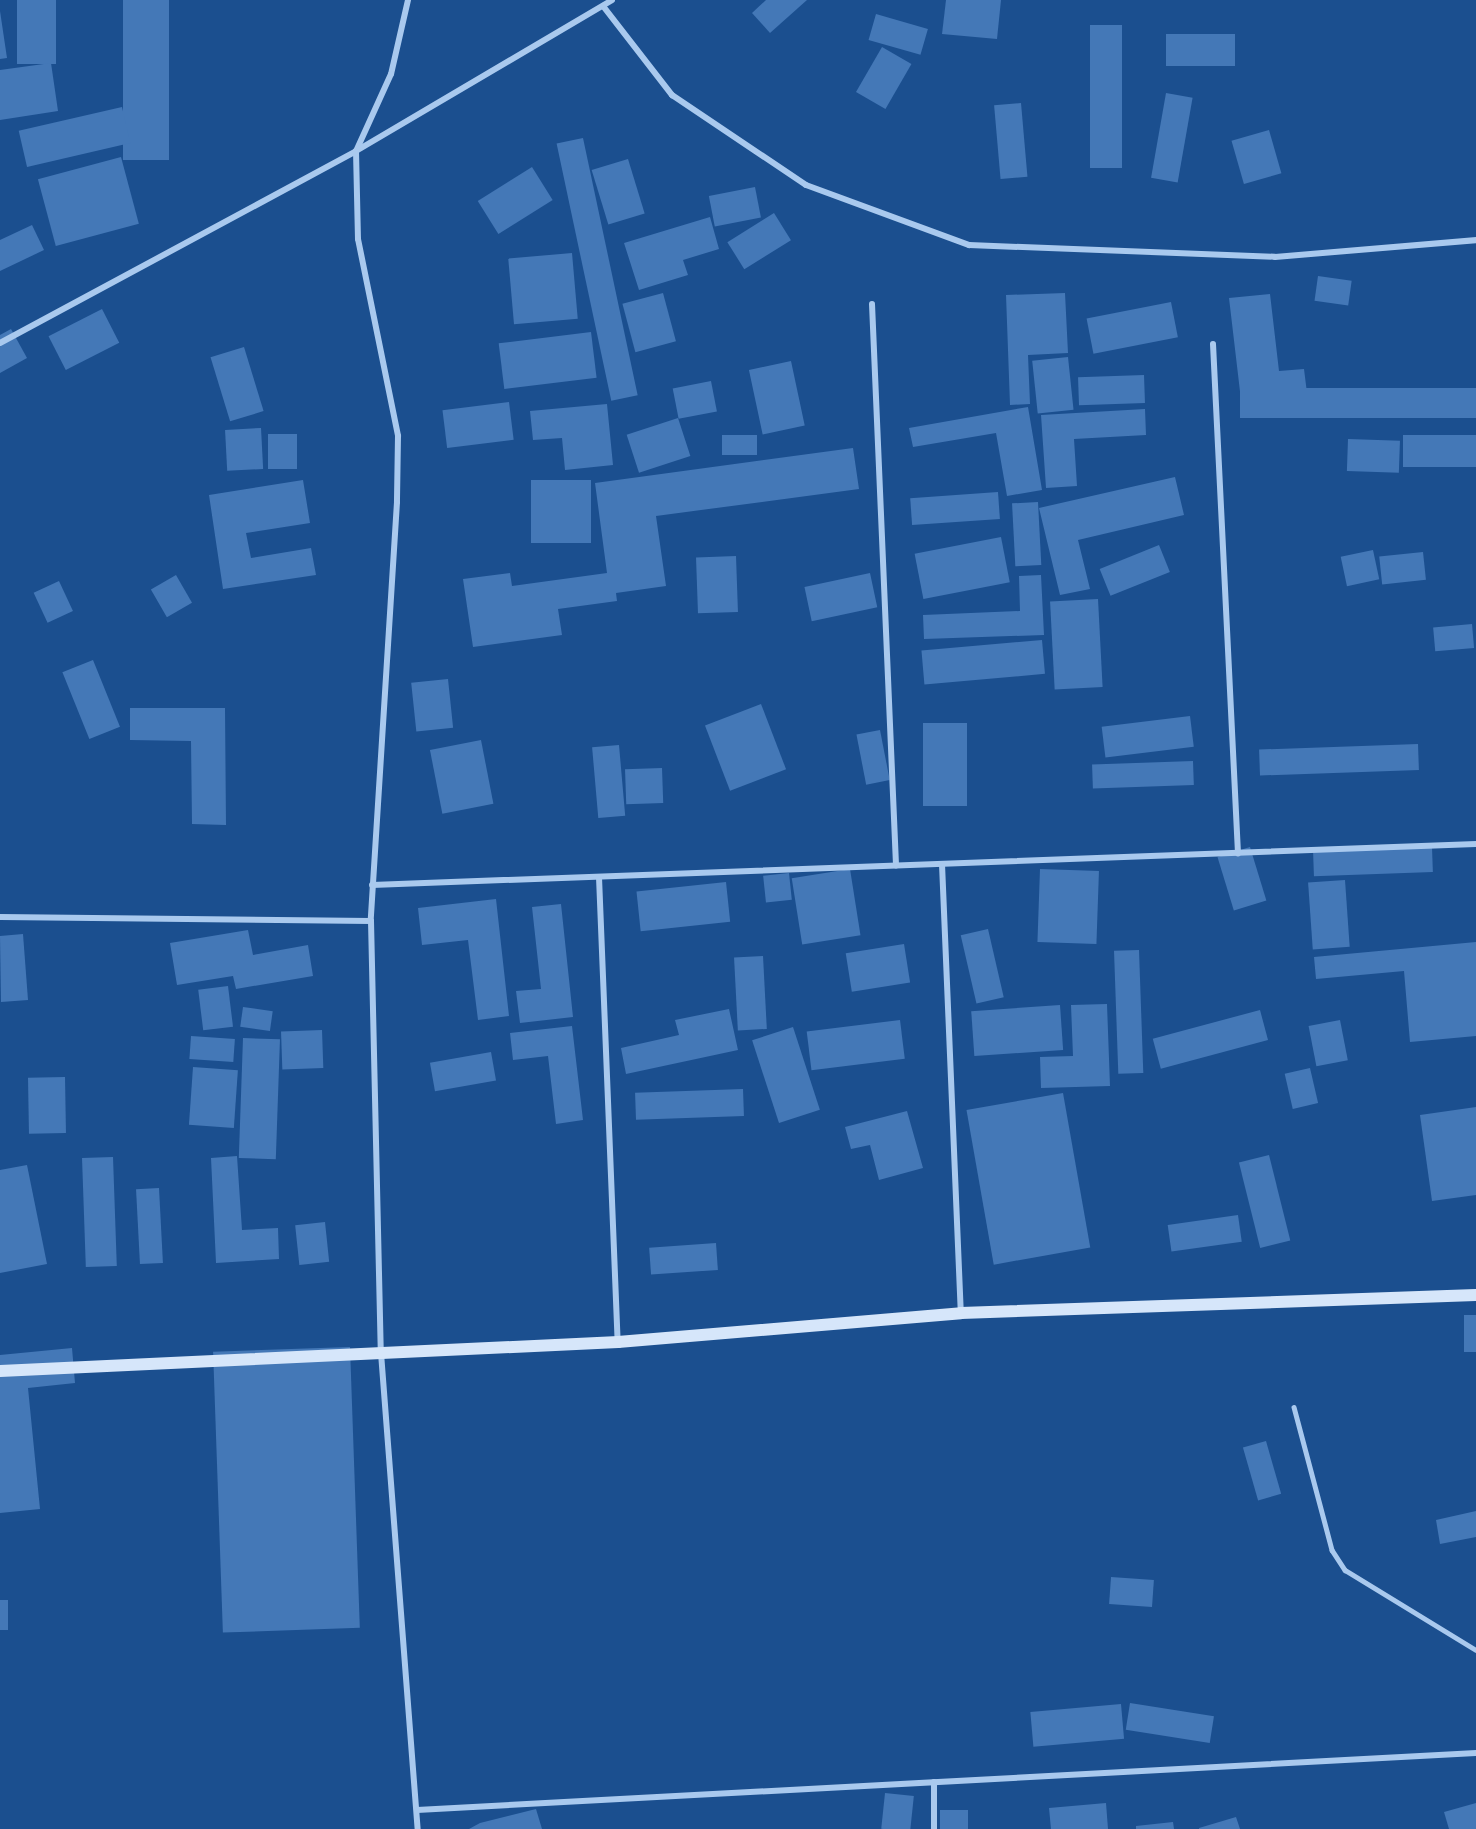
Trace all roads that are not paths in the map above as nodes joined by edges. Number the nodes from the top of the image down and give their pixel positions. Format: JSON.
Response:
{"nodes":[{"id":1,"x":408,"y":0,"type":"edge"},
{"id":2,"x":612,"y":0,"type":"edge"},
{"id":3,"x":603,"y":6,"type":"junction"},
{"id":4,"x":356,"y":152,"type":"junction"},
{"id":5,"x":1476,"y":240,"type":"edge"},
{"id":6,"x":872,"y":304,"type":"dead end"},
{"id":7,"x":0,"y":343,"type":"edge"},
{"id":8,"x":1213,"y":344,"type":"dead end"},
{"id":9,"x":1476,"y":844,"type":"edge"},
{"id":10,"x":1238,"y":853,"type":"junction"},
{"id":11,"x":942,"y":864,"type":"junction"},
{"id":12,"x":896,"y":865,"type":"junction"},
{"id":13,"x":599,"y":877,"type":"junction"},
{"id":14,"x":372,"y":885,"type":"junction"},
{"id":15,"x":0,"y":917,"type":"edge"},
{"id":16,"x":370,"y":921,"type":"junction"},
{"id":17,"x":1476,"y":1295,"type":"edge"},
{"id":18,"x":961,"y":1313,"type":"junction"},
{"id":19,"x":618,"y":1342,"type":"junction"},
{"id":20,"x":381,"y":1353,"type":"junction"},
{"id":21,"x":0,"y":1371,"type":"edge"},
{"id":22,"x":1294,"y":1407,"type":"dead end"},
{"id":23,"x":1476,"y":1650,"type":"edge"},
{"id":24,"x":1476,"y":1753,"type":"edge"},
{"id":25,"x":934,"y":1782,"type":"junction"},
{"id":26,"x":417,"y":1810,"type":"junction"},
{"id":27,"x":418,"y":1829,"type":"edge"},
{"id":28,"x":934,"y":1829,"type":"edge"}],
"edges":[{"from":1,"to":4,"type":"street"},
{"from":2,"to":3,"type":"street"},
{"from":3,"to":4,"type":"street"},
{"from":3,"to":5,"type":"street"},
{"from":4,"to":7,"type":"street"},
{"from":4,"to":14,"type":"street"},
{"from":6,"to":12,"type":"street"},
{"from":8,"to":10,"type":"street"},
{"from":9,"to":10,"type":"street"},
{"from":10,"to":11,"type":"street"},
{"from":11,"to":12,"type":"street"},
{"from":11,"to":18,"type":"street"},
{"from":12,"to":13,"type":"street"},
{"from":13,"to":14,"type":"street"},
{"from":13,"to":19,"type":"street"},
{"from":14,"to":16,"type":"street"},
{"from":15,"to":16,"type":"street"},
{"from":16,"to":20,"type":"street"},
{"from":17,"to":18,"type":"street"},
{"from":18,"to":19,"type":"street"},
{"from":19,"to":20,"type":"street"},
{"from":20,"to":21,"type":"street"},
{"from":20,"to":26,"type":"street"},
{"from":22,"to":23,"type":"lane"},
{"from":24,"to":25,"type":"street"},
{"from":25,"to":26,"type":"street"},
{"from":25,"to":28,"type":"street"},
{"from":26,"to":27,"type":"street"}]}
